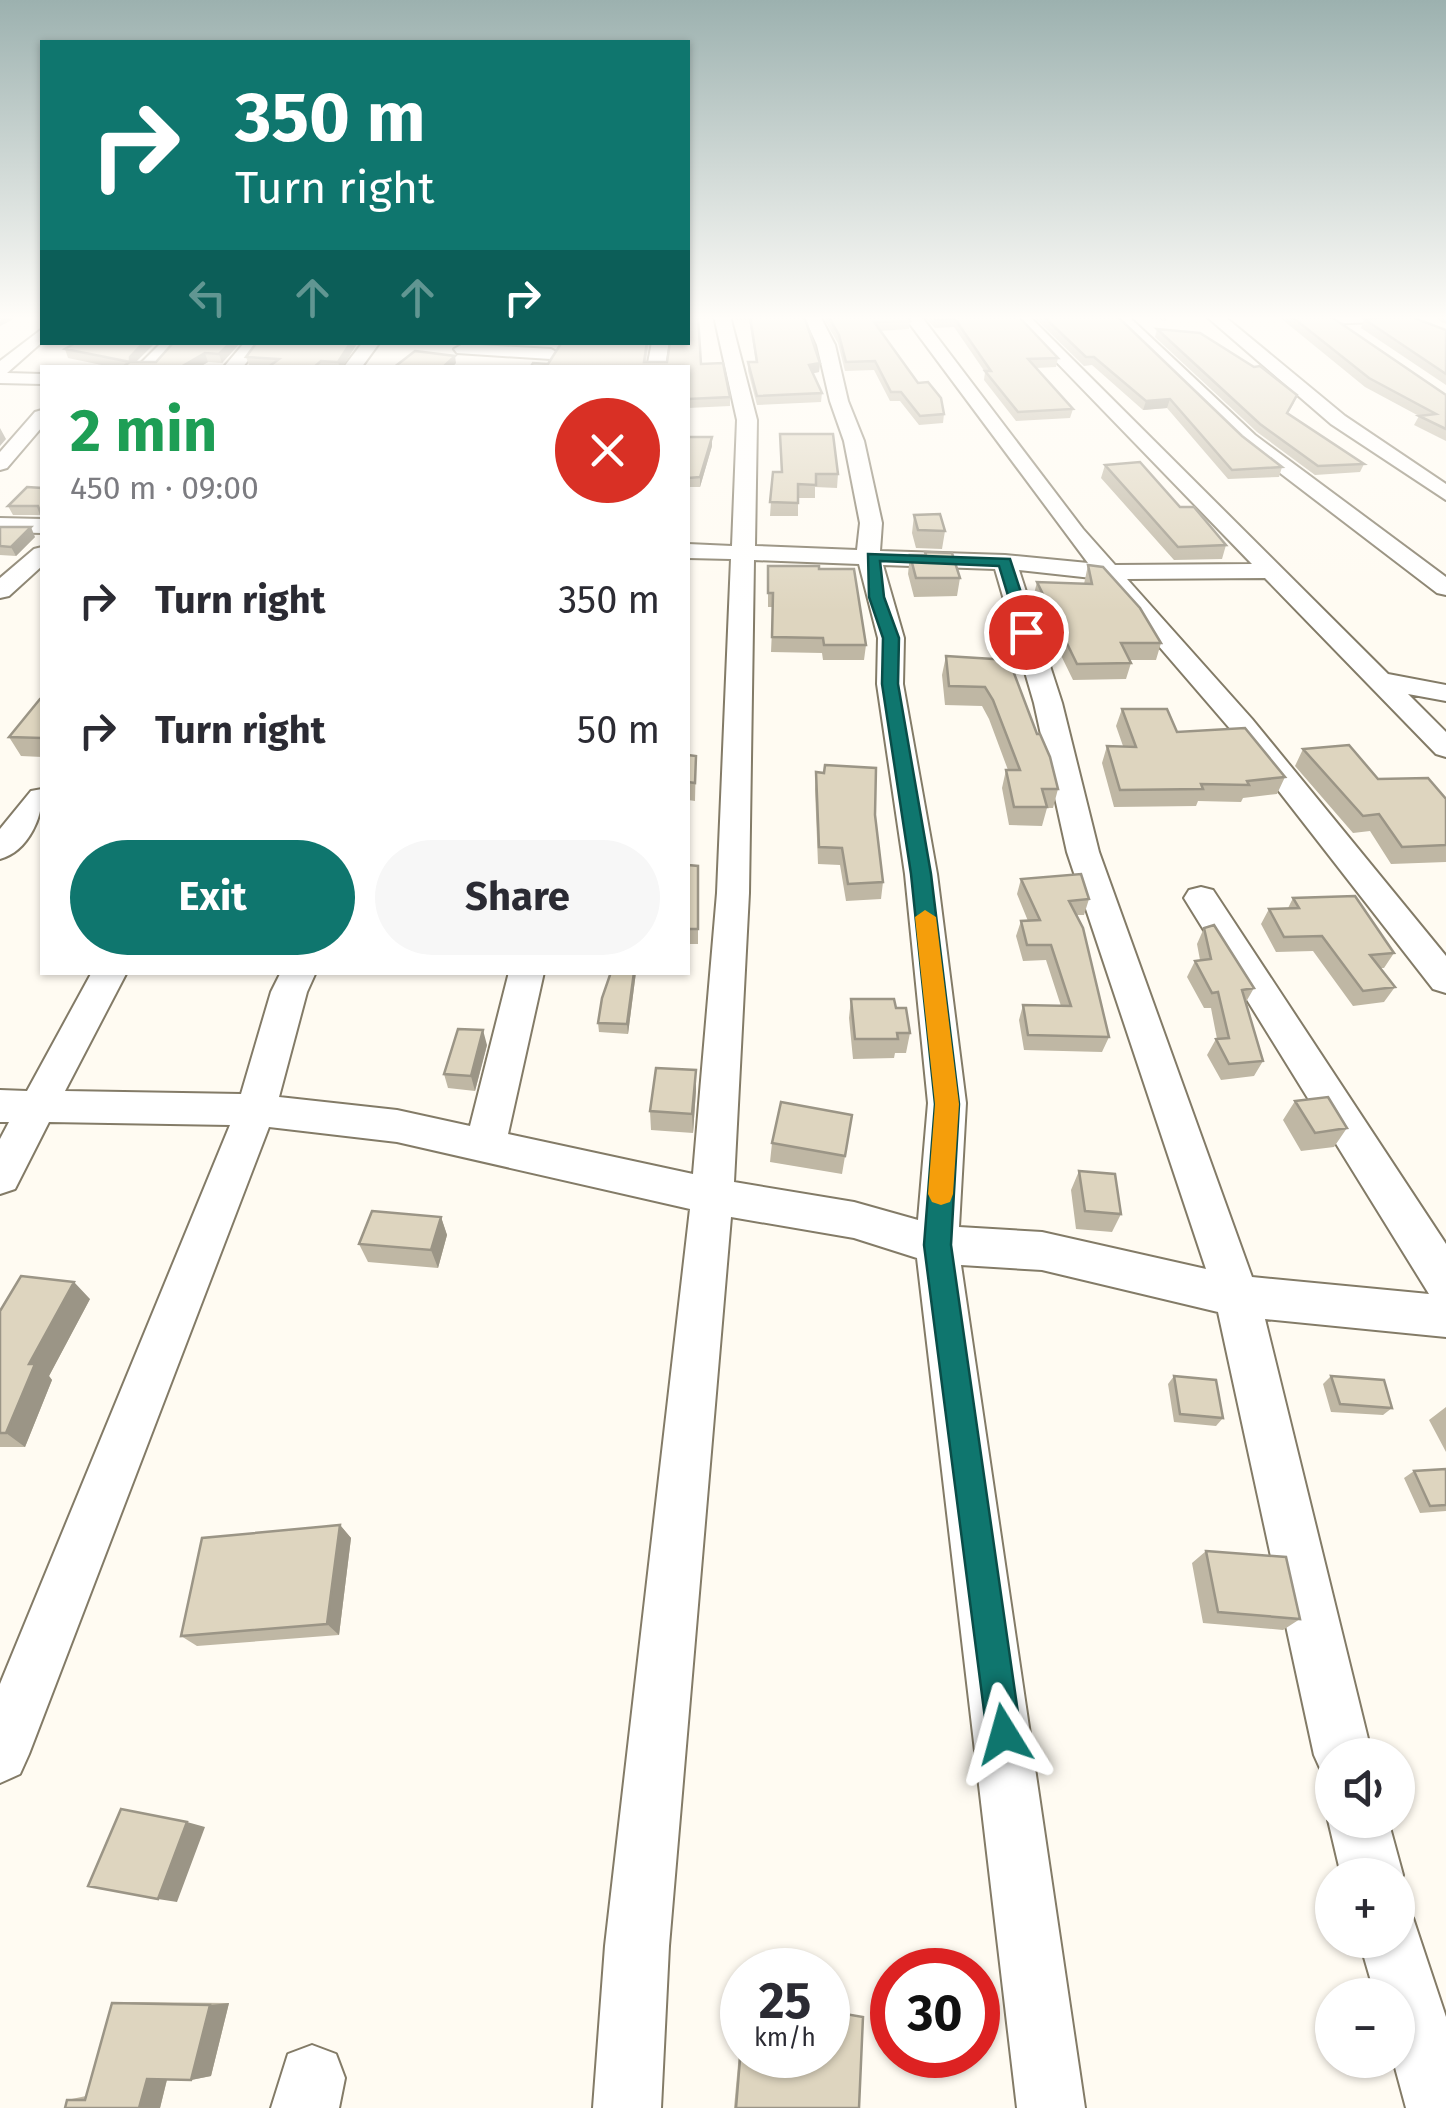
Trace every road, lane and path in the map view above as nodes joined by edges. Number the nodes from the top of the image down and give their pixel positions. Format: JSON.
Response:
{"nodes":[{"id":1,"x":746,"y":414,"type":"edge"},
{"id":2,"x":844,"y":414,"type":"edge"},
{"id":3,"x":987,"y":414,"type":"edge"},
{"id":4,"x":1117,"y":414,"type":"edge"},
{"id":5,"x":1222,"y":414,"type":"edge"},
{"id":6,"x":1331,"y":414,"type":"edge"},
{"id":7,"x":40,"y":418,"type":"edge"},
{"id":8,"x":0,"y":464,"type":"edge"},
{"id":9,"x":1446,"y":494,"type":"edge"},
{"id":10,"x":0,"y":525,"type":"edge"},
{"id":11,"x":40,"y":526,"type":"edge"},
{"id":12,"x":690,"y":551,"type":"edge"},
{"id":13,"x":40,"y":556,"type":"edge"},
{"id":14,"x":743,"y":556,"type":"junction"},
{"id":15,"x":872,"y":557,"type":"junction"},
{"id":16,"x":1005,"y":562,"type":"junction"},
{"id":17,"x":1271,"y":571,"type":"junction"},
{"id":18,"x":1107,"y":572,"type":"junction"},
{"id":19,"x":1446,"y":587,"type":"edge"},
{"id":20,"x":0,"y":591,"type":"edge"},
{"id":21,"x":1379,"y":680,"type":"junction"},
{"id":22,"x":1446,"y":694,"type":"edge"},
{"id":23,"x":1446,"y":748,"type":"edge"},
{"id":24,"x":40,"y":800,"type":"edge"},
{"id":25,"x":0,"y":849,"type":"edge"},
{"id":26,"x":1201,"y":898,"type":"dead end"},
{"id":27,"x":108,"y":975,"type":"edge"},
{"id":28,"x":298,"y":975,"type":"edge"},
{"id":29,"x":526,"y":975,"type":"edge"},
{"id":30,"x":1446,"y":980,"type":"edge"},
{"id":31,"x":20,"y":1108,"type":"edge"},
{"id":32,"x":256,"y":1110,"type":"junction"},
{"id":33,"x":485,"y":1146,"type":"junction"},
{"id":34,"x":0,"y":1177,"type":"edge"},
{"id":35,"x":712,"y":1196,"type":"junction"},
{"id":36,"x":938,"y":1245,"type":"junction"},
{"id":37,"x":1446,"y":1282,"type":"edge"},
{"id":38,"x":1238,"y":1296,"type":"junction"},
{"id":39,"x":1446,"y":1316,"type":"edge"},
{"id":40,"x":1340,"y":1738,"type":"edge"},
{"id":41,"x":0,"y":1754,"type":"edge"},
{"id":42,"x":1396,"y":1958,"type":"edge"},
{"id":43,"x":627,"y":2108,"type":"edge"},
{"id":44,"x":1052,"y":2108,"type":"edge"},
{"id":45,"x":1440,"y":2108,"type":"edge"}],
"edges":[{"from":1,"to":14,"type":"street"},
{"from":2,"to":15,"type":"street"},
{"from":3,"to":18,"type":"street"},
{"from":4,"to":17,"type":"street"},
{"from":5,"to":19,"type":"street"},
{"from":6,"to":9,"type":"street"},
{"from":7,"to":8,"type":"street"},
{"from":10,"to":11,"type":"street"},
{"from":12,"to":14,"type":"street"},
{"from":13,"to":20,"type":"street"},
{"from":14,"to":15,"type":"street"},
{"from":14,"to":35,"type":"street"},
{"from":15,"to":16,"type":"street"},
{"from":15,"to":36,"type":"street"},
{"from":16,"to":18,"type":"street"},
{"from":16,"to":38,"type":"street"},
{"from":17,"to":18,"type":"street"},
{"from":17,"to":21,"type":"street"},
{"from":18,"to":30,"type":"street"},
{"from":21,"to":22,"type":"street"},
{"from":21,"to":23,"type":"street"},
{"from":24,"to":25,"type":"street"},
{"from":26,"to":37,"type":"street"},
{"from":27,"to":31,"type":"street"},
{"from":28,"to":32,"type":"street"},
{"from":29,"to":33,"type":"street"},
{"from":31,"to":32,"type":"street"},
{"from":31,"to":34,"type":"street"},
{"from":32,"to":33,"type":"street"},
{"from":32,"to":41,"type":"street"},
{"from":33,"to":35,"type":"street"},
{"from":35,"to":36,"type":"street"},
{"from":35,"to":43,"type":"street"},
{"from":36,"to":38,"type":"street"},
{"from":36,"to":44,"type":"street"},
{"from":38,"to":39,"type":"street"},
{"from":38,"to":40,"type":"street"},
{"from":42,"to":45,"type":"street"}]}
